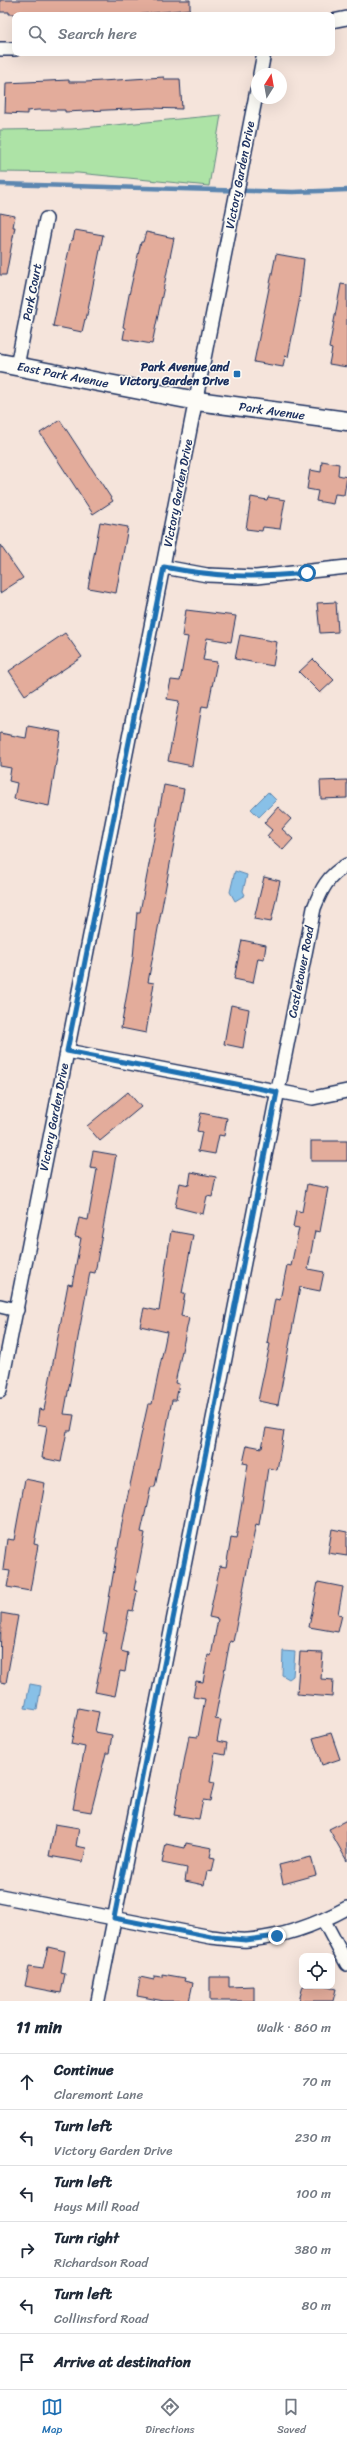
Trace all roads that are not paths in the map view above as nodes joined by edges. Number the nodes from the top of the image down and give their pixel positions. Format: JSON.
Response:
{"nodes":[{"id":1,"x":347,"y":18,"type":"edge"},
{"id":2,"x":335,"y":20,"type":"edge"},
{"id":3,"x":0,"y":49,"type":"edge"},
{"id":4,"x":12,"y":49,"type":"edge"},
{"id":5,"x":263,"y":56,"type":"edge"},
{"id":6,"x":261,"y":68,"type":"edge"},
{"id":7,"x":254,"y":104,"type":"edge"},
{"id":8,"x":46,"y":218,"type":"dead end"},
{"id":9,"x":0,"y":363,"type":"edge"},
{"id":10,"x":17,"y":366,"type":"junction"},
{"id":11,"x":197,"y":401,"type":"junction"},
{"id":12,"x":347,"y":421,"type":"edge"},
{"id":13,"x":164,"y":567,"type":"junction"},
{"id":14,"x":347,"y":567,"type":"edge"},
{"id":15,"x":347,"y":865,"type":"edge"},
{"id":16,"x":67,"y":1051,"type":"junction"},
{"id":17,"x":277,"y":1092,"type":"junction"},
{"id":18,"x":347,"y":1092,"type":"edge"},
{"id":19,"x":0,"y":1306,"type":"edge"},
{"id":20,"x":16,"y":1310,"type":"junction"},
{"id":21,"x":0,"y":1391,"type":"edge"},
{"id":22,"x":0,"y":1896,"type":"edge"},
{"id":23,"x":347,"y":1908,"type":"edge"},
{"id":24,"x":114,"y":1918,"type":"junction"},
{"id":25,"x":324,"y":1921,"type":"junction"},
{"id":26,"x":347,"y":1964,"type":"edge"},
{"id":27,"x":98,"y":2001,"type":"edge"}],
"edges":[{"from":1,"to":2,"type":"street"},
{"from":3,"to":4,"type":"street"},
{"from":5,"to":6,"type":"street"},
{"from":7,"to":11,"type":"street","name":"Victory Garden Drive"},
{"from":8,"to":10,"type":"street","name":"Park Court"},
{"from":9,"to":10,"type":"main road","name":"East Park Avenue"},
{"from":10,"to":11,"type":"main road","name":"East Park Avenue"},
{"from":11,"to":12,"type":"main road","name":"Park Avenue"},
{"from":11,"to":13,"type":"street","name":"Victory Garden Drive"},
{"from":13,"to":14,"type":"street"},
{"from":13,"to":16,"type":"street","name":"Victory Garden Drive"},
{"from":15,"to":17,"type":"street","name":"Castletower Road"},
{"from":16,"to":17,"type":"street"},
{"from":16,"to":20,"type":"street","name":"Victory Garden Drive"},
{"from":17,"to":18,"type":"street"},
{"from":17,"to":24,"type":"street","name":"Castletower Road"},
{"from":19,"to":20,"type":"street"},
{"from":20,"to":21,"type":"street","name":"Victory Garden Drive"},
{"from":22,"to":24,"type":"street"},
{"from":23,"to":25,"type":"street"},
{"from":24,"to":25,"type":"street"},
{"from":24,"to":27,"type":"street","name":"Castletower Road"},
{"from":25,"to":26,"type":"street"}]}
